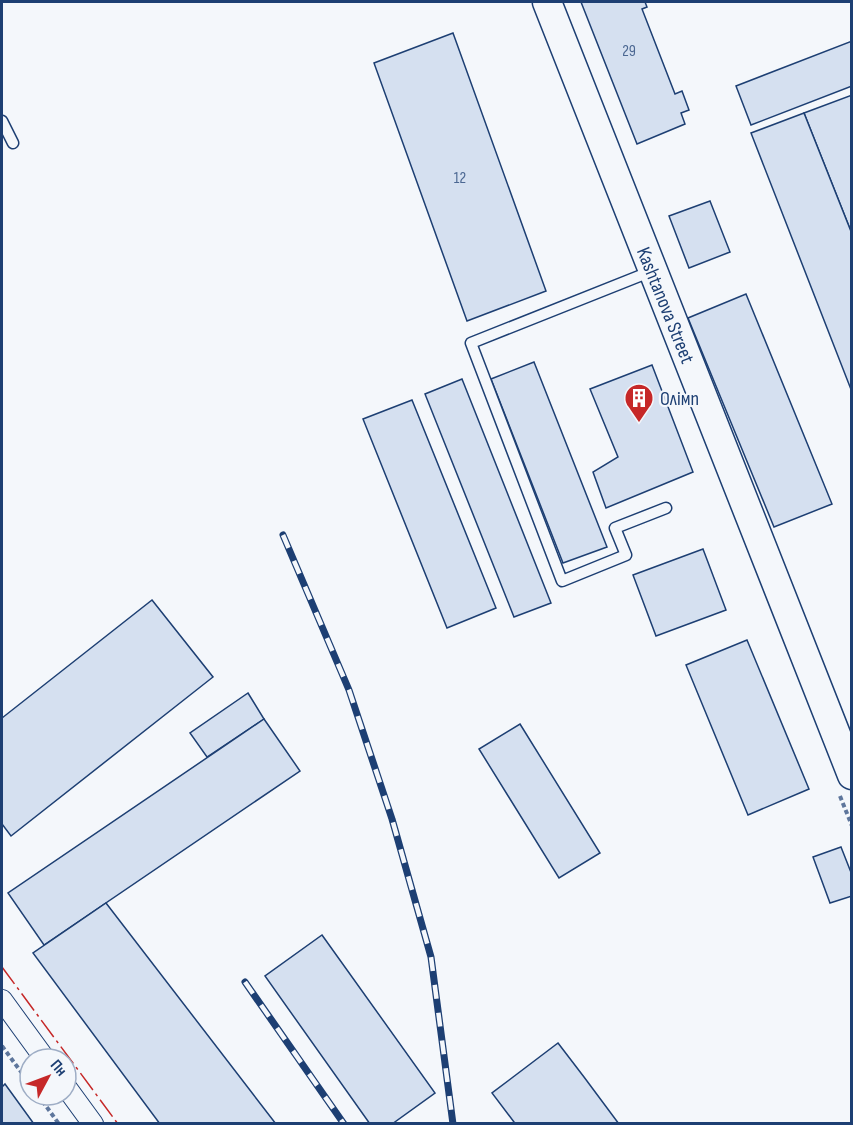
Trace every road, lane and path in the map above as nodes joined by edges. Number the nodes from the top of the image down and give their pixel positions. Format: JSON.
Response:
{"nodes":[{"id":1,"x":547,"y":2,"type":"edge"},
{"id":2,"x":2,"y":121,"type":"edge"},
{"id":3,"x":13,"y":143,"type":"dead end"},
{"id":4,"x":653,"y":270,"type":"junction"},
{"id":5,"x":666,"y":508,"type":"dead end"},
{"id":6,"x":852,"y":775,"type":"edge"},
{"id":7,"x":2,"y":1000,"type":"edge"},
{"id":8,"x":2,"y":1046,"type":"edge"},
{"id":9,"x":36,"y":1047,"type":"edge"},
{"id":10,"x":18,"y":1068,"type":"edge"},
{"id":11,"x":78,"y":1103,"type":"edge"},
{"id":12,"x":47,"y":1107,"type":"edge"},
{"id":13,"x":59,"y":1124,"type":"edge"},
{"id":14,"x":93,"y":1124,"type":"edge"}],
"edges":[{"from":1,"to":4,"type":"street","name":"Kashtanova Street"},
{"from":2,"to":3,"type":"lane"},
{"from":4,"to":5,"type":"lane"},
{"from":4,"to":6,"type":"street","name":"Kashtanova Street"},
{"from":7,"to":9,"type":"street"},
{"from":8,"to":10,"type":"path"},
{"from":11,"to":14,"type":"street"},
{"from":12,"to":13,"type":"path"}]}
